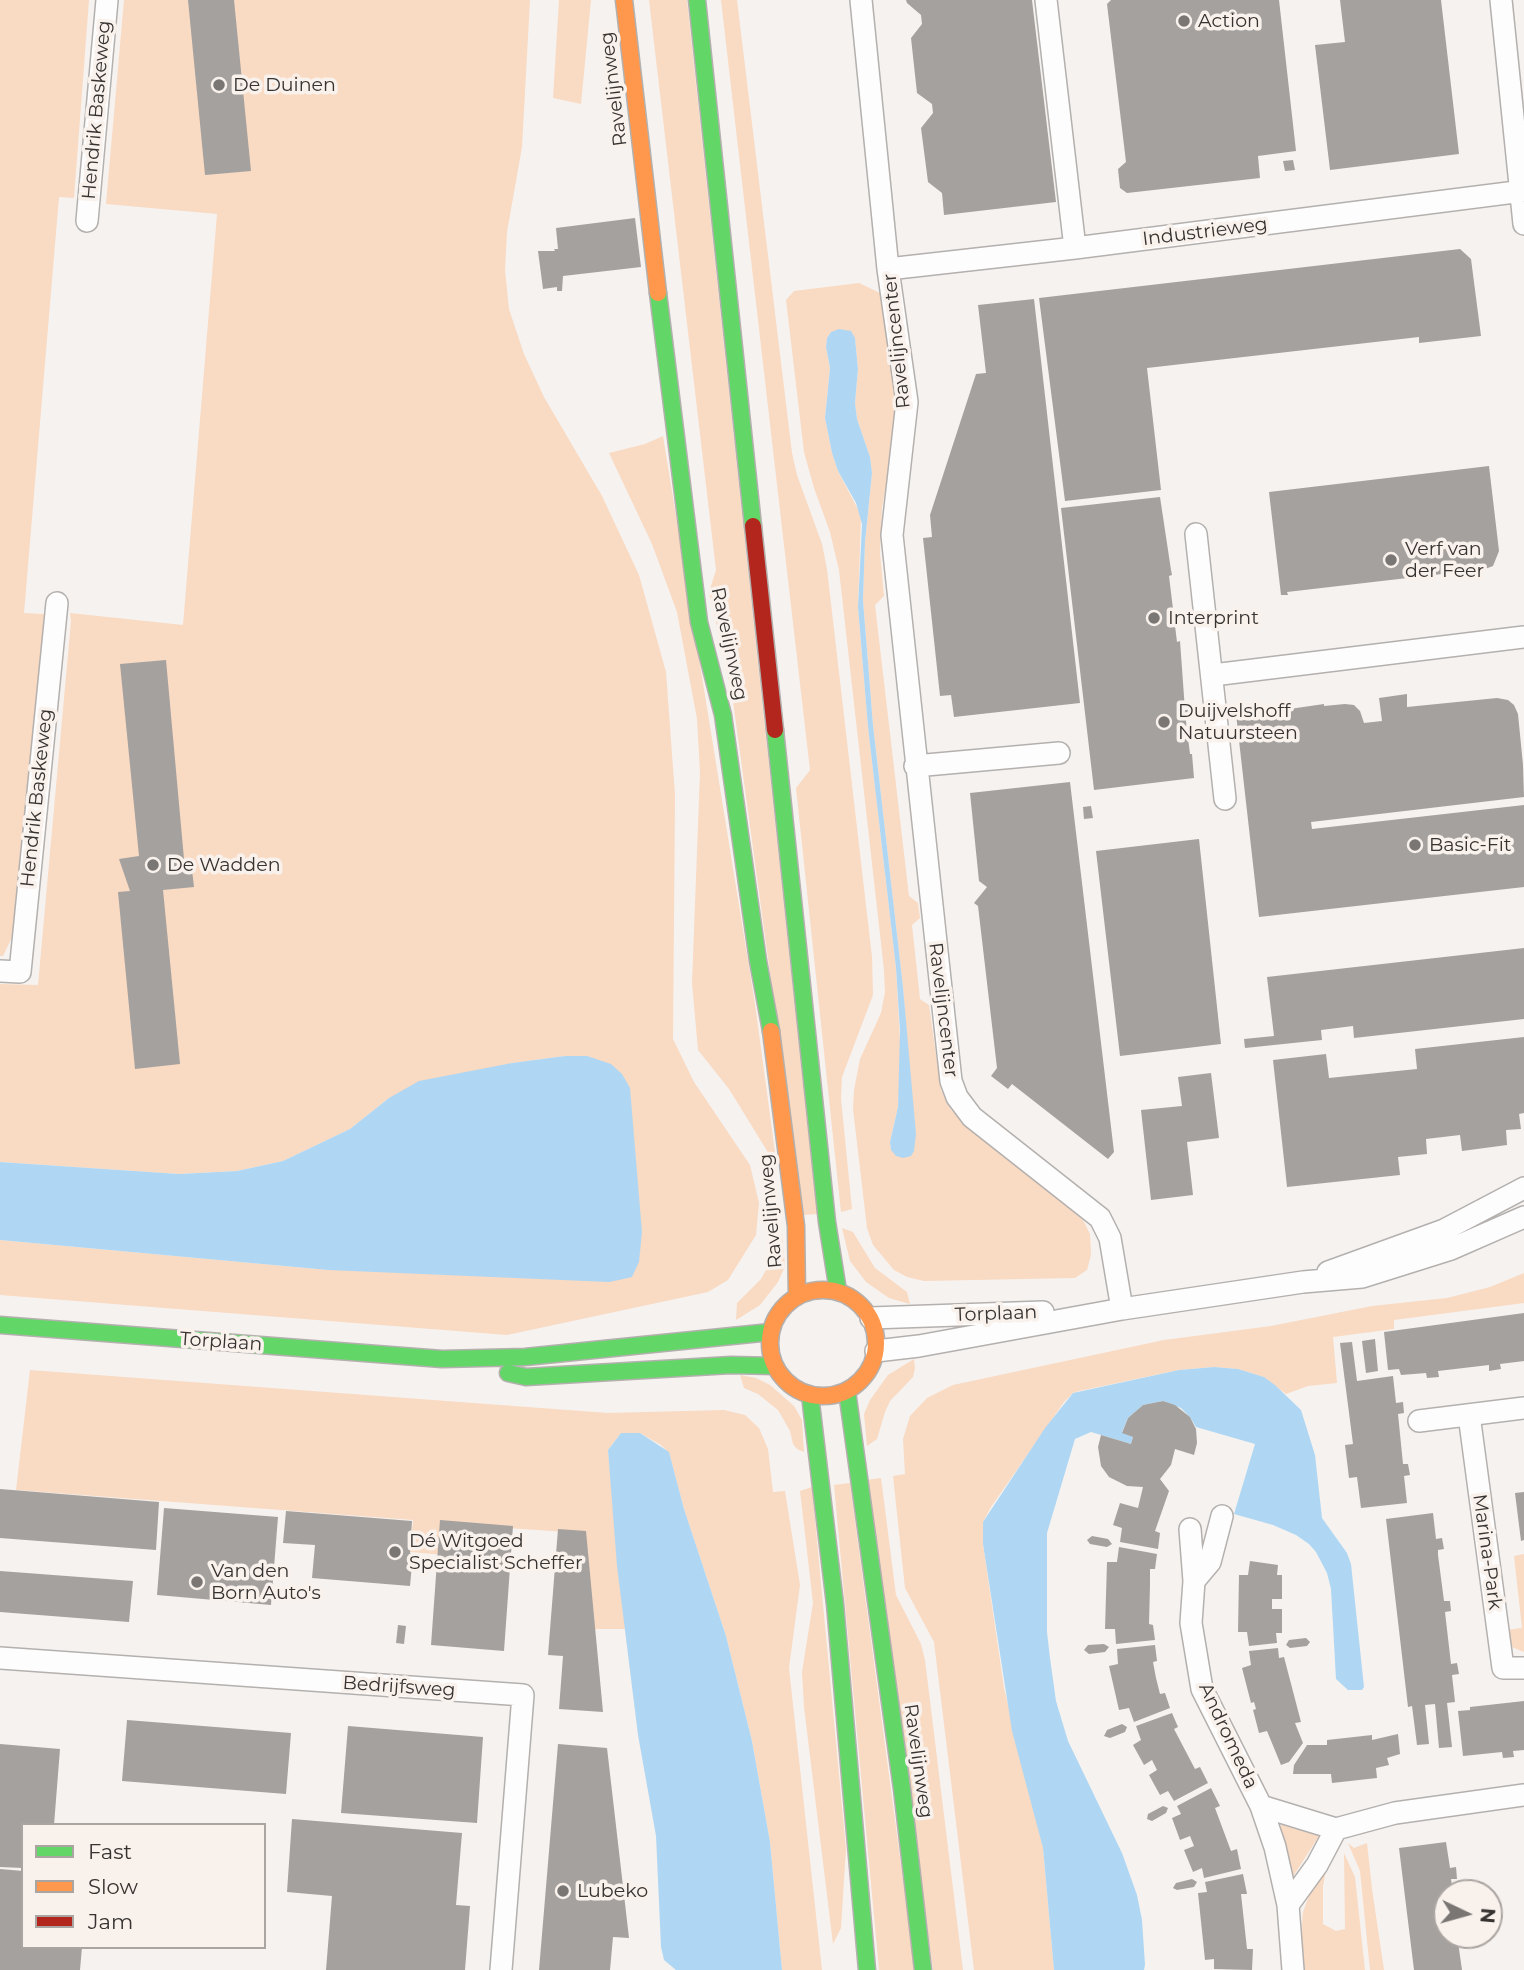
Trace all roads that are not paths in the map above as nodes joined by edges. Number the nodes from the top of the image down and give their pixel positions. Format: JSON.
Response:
{"nodes":[{"id":1,"x":107,"y":0,"type":"edge"},
{"id":2,"x":624,"y":0,"type":"edge"},
{"id":3,"x":697,"y":0,"type":"edge"},
{"id":4,"x":861,"y":0,"type":"edge"},
{"id":5,"x":1046,"y":0,"type":"edge"},
{"id":6,"x":1501,"y":0,"type":"edge"},
{"id":7,"x":1522,"y":191,"type":"edge"},
{"id":8,"x":87,"y":221,"type":"dead end"},
{"id":9,"x":1524,"y":224,"type":"edge"},
{"id":10,"x":1075,"y":248,"type":"junction"},
{"id":11,"x":888,"y":269,"type":"junction"},
{"id":12,"x":1196,"y":534,"type":"dead end"},
{"id":13,"x":57,"y":603,"type":"dead end"},
{"id":14,"x":1524,"y":636,"type":"edge"},
{"id":15,"x":1213,"y":675,"type":"junction"},
{"id":16,"x":1059,"y":753,"type":"dead end"},
{"id":17,"x":915,"y":766,"type":"junction"},
{"id":18,"x":1224,"y":799,"type":"dead end"},
{"id":19,"x":0,"y":971,"type":"edge"},
{"id":20,"x":1524,"y":1188,"type":"edge"},
{"id":21,"x":1524,"y":1217,"type":"edge"},
{"id":22,"x":1303,"y":1282,"type":"junction"},
{"id":23,"x":838,"y":1291,"type":"junction"},
{"id":24,"x":797,"y":1297,"type":"junction"},
{"id":25,"x":1122,"y":1309,"type":"junction"},
{"id":26,"x":871,"y":1318,"type":"junction"},
{"id":27,"x":0,"y":1325,"type":"edge"},
{"id":28,"x":771,"y":1332,"type":"junction"},
{"id":29,"x":876,"y":1351,"type":"junction"},
{"id":30,"x":442,"y":1359,"type":"junction"},
{"id":31,"x":775,"y":1366,"type":"junction"},
{"id":32,"x":847,"y":1391,"type":"junction"},
{"id":33,"x":810,"y":1395,"type":"junction"},
{"id":34,"x":1524,"y":1408,"type":"edge"},
{"id":35,"x":1469,"y":1415,"type":"junction"},
{"id":36,"x":1419,"y":1421,"type":"dead end"},
{"id":37,"x":1222,"y":1516,"type":"dead end"},
{"id":38,"x":1190,"y":1529,"type":"dead end"},
{"id":39,"x":1194,"y":1581,"type":"junction"},
{"id":40,"x":0,"y":1658,"type":"edge"},
{"id":41,"x":1524,"y":1668,"type":"edge"},
{"id":42,"x":1524,"y":1795,"type":"edge"},
{"id":43,"x":1261,"y":1805,"type":"junction"},
{"id":44,"x":1336,"y":1829,"type":"junction"},
{"id":45,"x":1288,"y":1905,"type":"junction"},
{"id":46,"x":501,"y":1970,"type":"edge"},
{"id":47,"x":867,"y":1970,"type":"edge"},
{"id":48,"x":923,"y":1970,"type":"edge"},
{"id":49,"x":1293,"y":1970,"type":"edge"}],
"edges":[{"from":1,"to":8,"type":"street","name":"Hendrik Baskeweg"},
{"from":2,"to":24,"type":"main road","name":"Ravelijnweg"},
{"from":3,"to":23,"type":"main road","name":"Ravelijnweg"},
{"from":4,"to":11,"type":"street","name":"Ravelijncenter"},
{"from":5,"to":10,"type":"street"},
{"from":6,"to":7,"type":"street"},
{"from":7,"to":9,"type":"street"},
{"from":7,"to":10,"type":"street","name":"Industrieweg"},
{"from":10,"to":11,"type":"street","name":"Industrieweg"},
{"from":11,"to":17,"type":"street","name":"Ravelijncenter"},
{"from":12,"to":15,"type":"street"},
{"from":13,"to":19,"type":"street","name":"Hendrik Baskeweg"},
{"from":14,"to":15,"type":"street"},
{"from":15,"to":18,"type":"street"},
{"from":16,"to":17,"type":"street"},
{"from":17,"to":25,"type":"street","name":"Ravelijncenter"},
{"from":20,"to":22,"type":"street","name":"Torplaan"},
{"from":21,"to":22,"type":"street","name":"Torplaan"},
{"from":22,"to":25,"type":"street","name":"Torplaan"},
{"from":23,"to":24,"type":"main road"},
{"from":23,"to":26,"type":"main road"},
{"from":24,"to":28,"type":"main road"},
{"from":25,"to":26,"type":"street","name":"Torplaan"},
{"from":25,"to":29,"type":"street","name":"Torplaan"},
{"from":26,"to":29,"type":"main road"},
{"from":27,"to":30,"type":"main road","name":"Torplaan"},
{"from":28,"to":30,"type":"main road","name":"Torplaan"},
{"from":28,"to":31,"type":"main road"},
{"from":29,"to":32,"type":"main road"},
{"from":30,"to":31,"type":"main road","name":"Torplaan"},
{"from":31,"to":33,"type":"main road"},
{"from":32,"to":33,"type":"main road"},
{"from":32,"to":48,"type":"main road","name":"Ravelijnweg"},
{"from":33,"to":47,"type":"main road"},
{"from":34,"to":35,"type":"street"},
{"from":35,"to":36,"type":"street"},
{"from":35,"to":41,"type":"street","name":"Marina-Park"},
{"from":37,"to":39,"type":"street","name":"Andromeda"},
{"from":38,"to":39,"type":"street","name":"Andromeda"},
{"from":39,"to":43,"type":"street","name":"Andromeda"},
{"from":40,"to":46,"type":"street","name":"Bedrijfsweg"},
{"from":42,"to":44,"type":"street"},
{"from":43,"to":44,"type":"street","name":"Andromeda"},
{"from":43,"to":45,"type":"street","name":"Andromeda"},
{"from":44,"to":45,"type":"street"},
{"from":45,"to":49,"type":"street","name":"Andromeda"}]}
